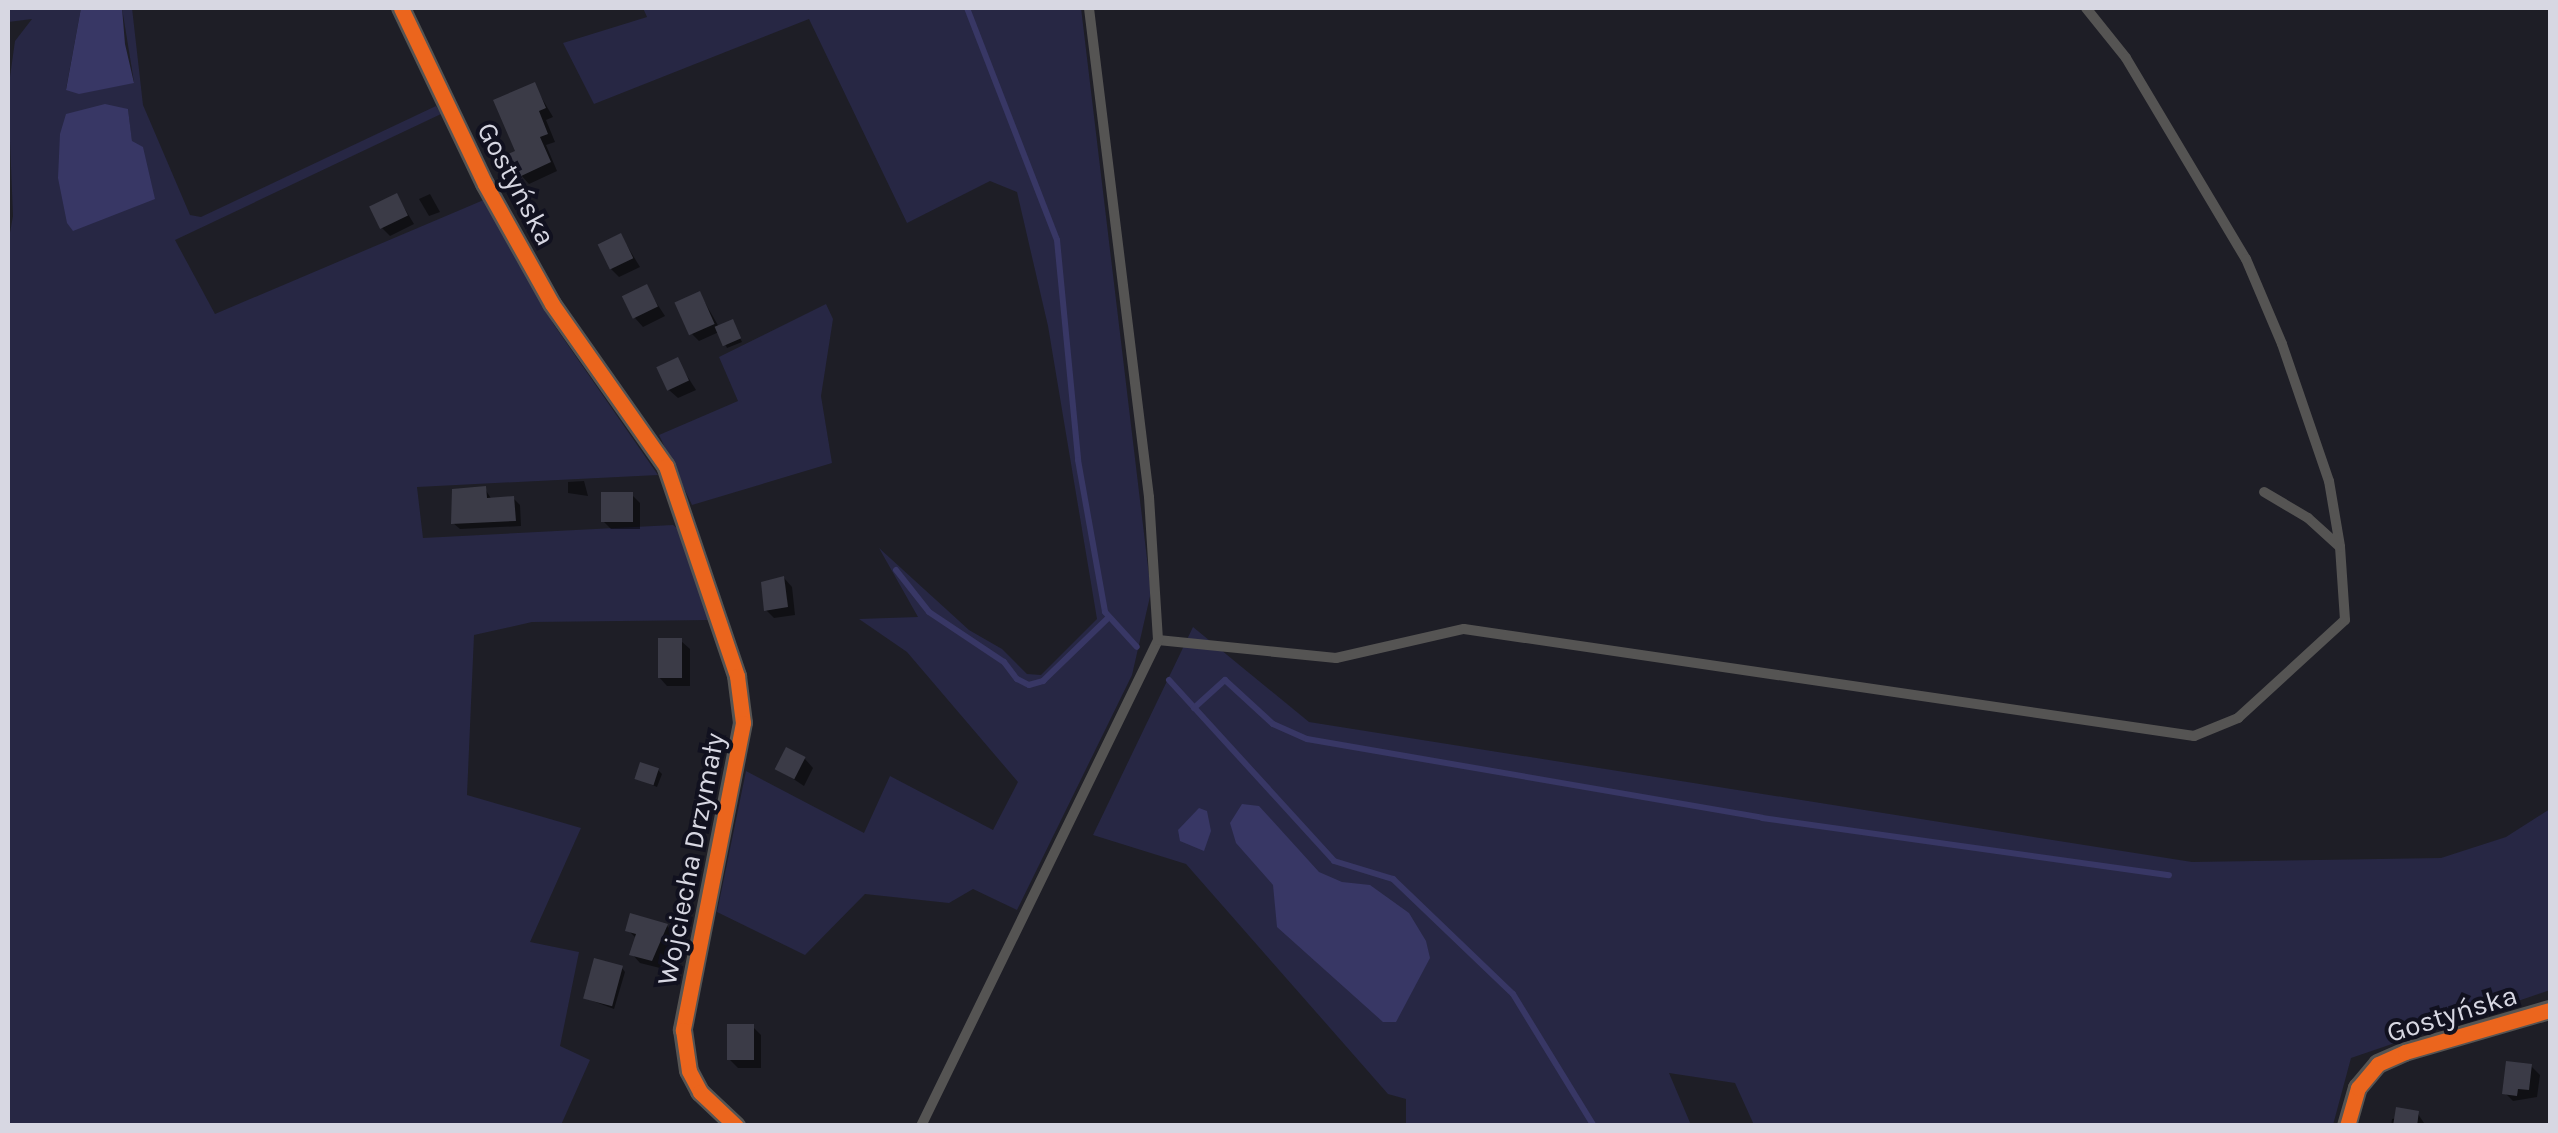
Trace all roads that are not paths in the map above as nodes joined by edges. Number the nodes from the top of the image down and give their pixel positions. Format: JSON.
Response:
{"nodes":[{"id":1,"x":401,"y":8,"type":"edge"},
{"id":2,"x":1089,"y":8,"type":"edge"},
{"id":3,"x":2086,"y":8,"type":"edge"},
{"id":4,"x":601,"y":375,"type":"joint"},
{"id":5,"x":2264,"y":492,"type":"dead end"},
{"id":6,"x":2340,"y":547,"type":"junction"},
{"id":7,"x":1158,"y":640,"type":"junction"},
{"id":8,"x":2550,"y":1010,"type":"edge"},
{"id":9,"x":736,"y":1126,"type":"edge"},
{"id":10,"x":921,"y":1126,"type":"edge"},
{"id":11,"x":2347,"y":1126,"type":"edge"}],
"edges":[{"from":1,"to":4,"type":"street","name":"Gostyńska"},
{"from":2,"to":7,"type":"lane"},
{"from":3,"to":6,"type":"lane"},
{"from":4,"to":9,"type":"street","name":"Wojciecha Drzymały"},
{"from":5,"to":6,"type":"lane"},
{"from":6,"to":7,"type":"lane"},
{"from":7,"to":10,"type":"lane"},
{"from":8,"to":11,"type":"street","name":"Gostyńska"}]}
